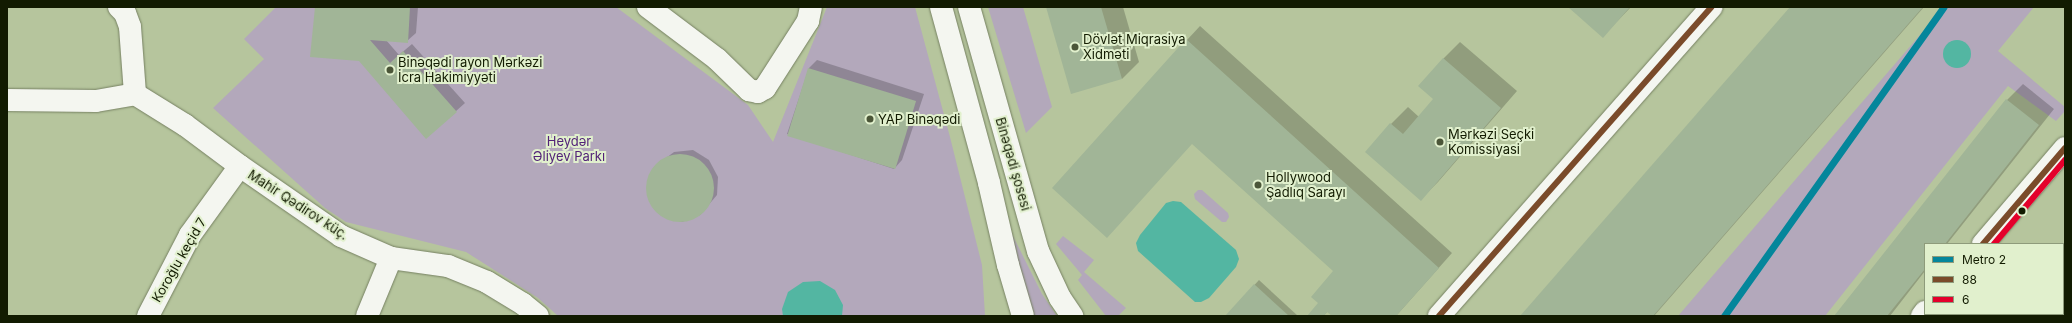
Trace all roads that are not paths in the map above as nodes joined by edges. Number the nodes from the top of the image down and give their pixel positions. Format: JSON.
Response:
{"nodes":[{"id":1,"x":119,"y":7,"type":"edge"},
{"id":2,"x":648,"y":7,"type":"edge"},
{"id":3,"x":811,"y":7,"type":"edge"},
{"id":4,"x":941,"y":7,"type":"edge"},
{"id":5,"x":969,"y":7,"type":"edge"},
{"id":6,"x":1711,"y":7,"type":"edge"},
{"id":7,"x":135,"y":94,"type":"junction"},
{"id":8,"x":7,"y":100,"type":"edge"},
{"id":9,"x":2065,"y":148,"type":"edge"},
{"id":10,"x":240,"y":166,"type":"junction"},
{"id":11,"x":1984,"y":243,"type":"edge"},
{"id":12,"x":391,"y":258,"type":"junction"},
{"id":13,"x":1008,"y":265,"type":"junction"},
{"id":14,"x":148,"y":316,"type":"edge"},
{"id":15,"x":367,"y":316,"type":"edge"},
{"id":16,"x":538,"y":316,"type":"edge"},
{"id":17,"x":1006,"y":316,"type":"edge"},
{"id":18,"x":1023,"y":316,"type":"edge"},
{"id":19,"x":1072,"y":316,"type":"edge"},
{"id":20,"x":1439,"y":316,"type":"edge"}],
"edges":[{"from":1,"to":7,"type":"main road"},
{"from":2,"to":3,"type":"main road"},
{"from":4,"to":13,"type":"main road"},
{"from":5,"to":19,"type":"main road","name":"Binəqədi şosesi"},
{"from":6,"to":20,"type":"main road"},
{"from":7,"to":8,"type":"main road"},
{"from":7,"to":10,"type":"main road","name":"Mahir Qədirov küç."},
{"from":9,"to":11,"type":"main road"},
{"from":10,"to":12,"type":"main road","name":"Mahir Qədirov küç."},
{"from":10,"to":14,"type":"main road","name":"Koroğlu keçid 7"},
{"from":12,"to":15,"type":"main road"},
{"from":12,"to":16,"type":"main road","name":"Mahir Qədirov küç."},
{"from":13,"to":17,"type":"main road"},
{"from":13,"to":18,"type":"main road"}]}
